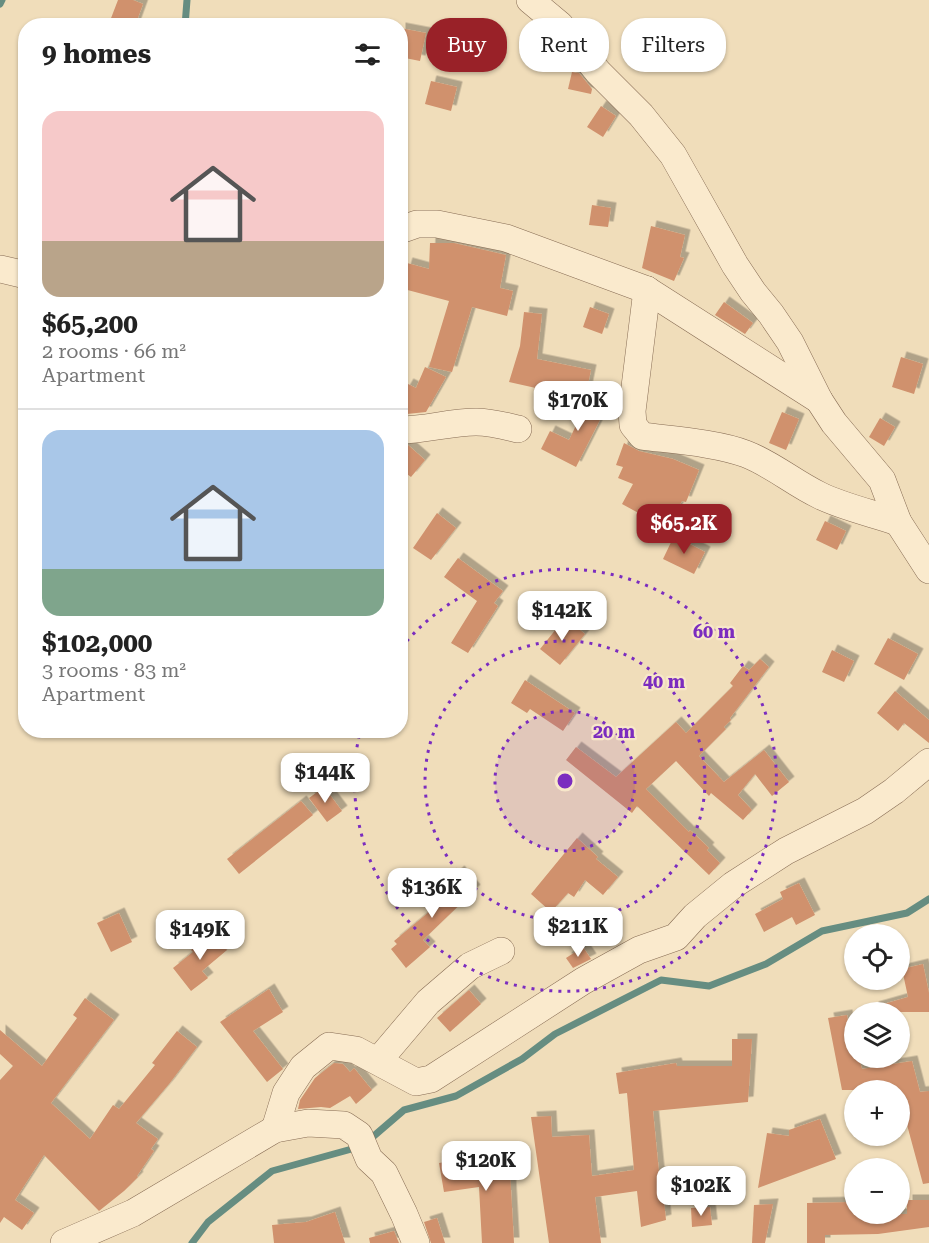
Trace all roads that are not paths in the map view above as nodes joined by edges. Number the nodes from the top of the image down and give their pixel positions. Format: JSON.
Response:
{"nodes":[{"id":1,"x":530,"y":0,"type":"edge"},
{"id":2,"x":408,"y":227,"type":"edge"},
{"id":3,"x":0,"y":269,"type":"edge"},
{"id":4,"x":18,"y":273,"type":"edge"},
{"id":5,"x":647,"y":290,"type":"junction"},
{"id":6,"x":819,"y":400,"type":"junction"},
{"id":7,"x":408,"y":429,"type":"edge"},
{"id":8,"x":518,"y":429,"type":"dead end"},
{"id":9,"x":898,"y":522,"type":"junction"},
{"id":10,"x":929,"y":570,"type":"edge"},
{"id":11,"x":929,"y":762,"type":"edge"},
{"id":12,"x":501,"y":951,"type":"dead end"},
{"id":13,"x":378,"y":1061,"type":"junction"},
{"id":14,"x":275,"y":1129,"type":"junction"},
{"id":15,"x":64,"y":1243,"type":"edge"},
{"id":16,"x":416,"y":1243,"type":"edge"}],
"edges":[{"from":1,"to":6,"type":"street"},
{"from":2,"to":5,"type":"street"},
{"from":3,"to":4,"type":"street"},
{"from":5,"to":6,"type":"street"},
{"from":5,"to":9,"type":"street"},
{"from":6,"to":9,"type":"street"},
{"from":7,"to":8,"type":"street"},
{"from":9,"to":10,"type":"street"},
{"from":11,"to":13,"type":"street"},
{"from":12,"to":13,"type":"street"},
{"from":13,"to":14,"type":"street"},
{"from":14,"to":15,"type":"street"},
{"from":14,"to":16,"type":"street"}]}
